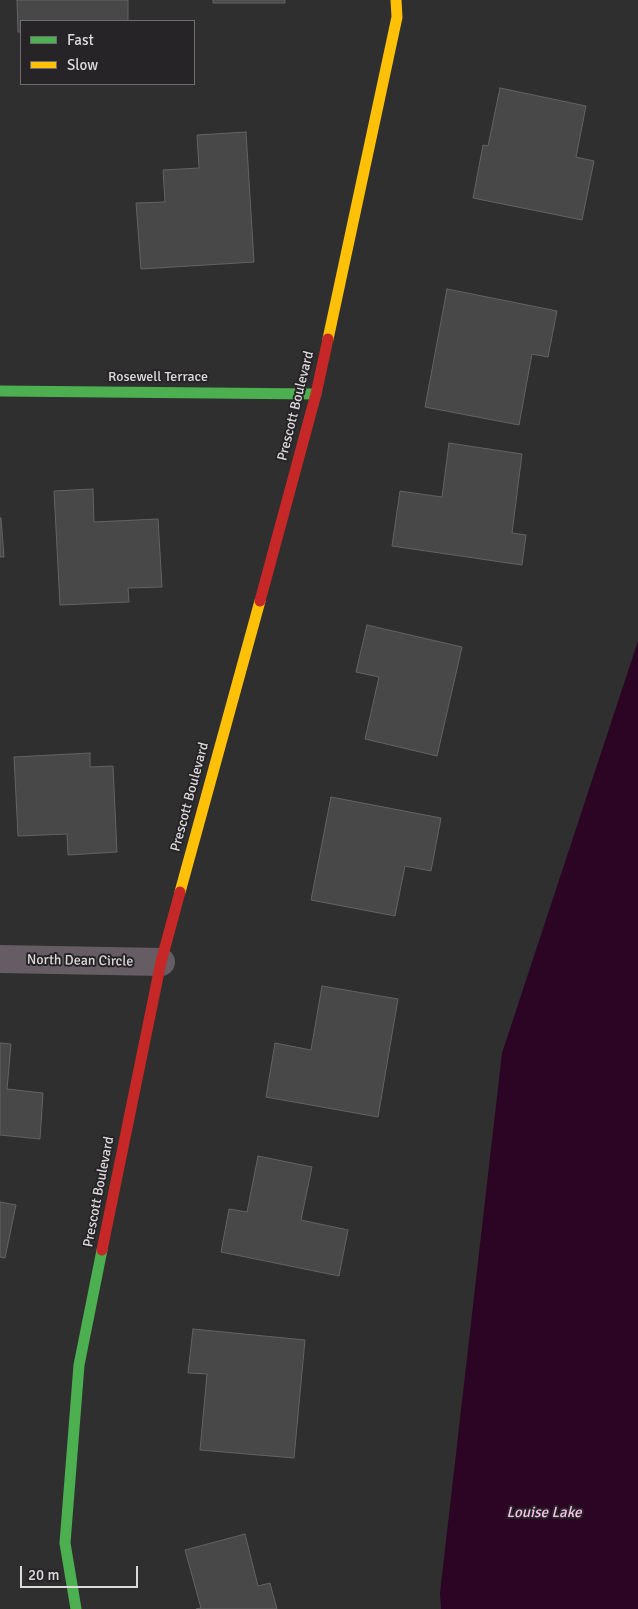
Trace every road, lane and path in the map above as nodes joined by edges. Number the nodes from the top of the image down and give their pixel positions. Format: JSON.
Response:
{"nodes":[{"id":1,"x":396,"y":0,"type":"edge"},
{"id":2,"x":0,"y":391,"type":"edge"},
{"id":3,"x":316,"y":394,"type":"junction"},
{"id":4,"x":0,"y":959,"type":"edge"},
{"id":5,"x":161,"y":962,"type":"junction"},
{"id":6,"x":76,"y":1609,"type":"edge"}],
"edges":[{"from":1,"to":3,"type":"street","name":"Prescott Boulevard"},
{"from":2,"to":3,"type":"street","name":"Rosewell Terrace"},
{"from":3,"to":5,"type":"street","name":"Prescott Boulevard"},
{"from":4,"to":5,"type":"street","name":"North Dean Circle"},
{"from":5,"to":6,"type":"street","name":"Prescott Boulevard"}]}
